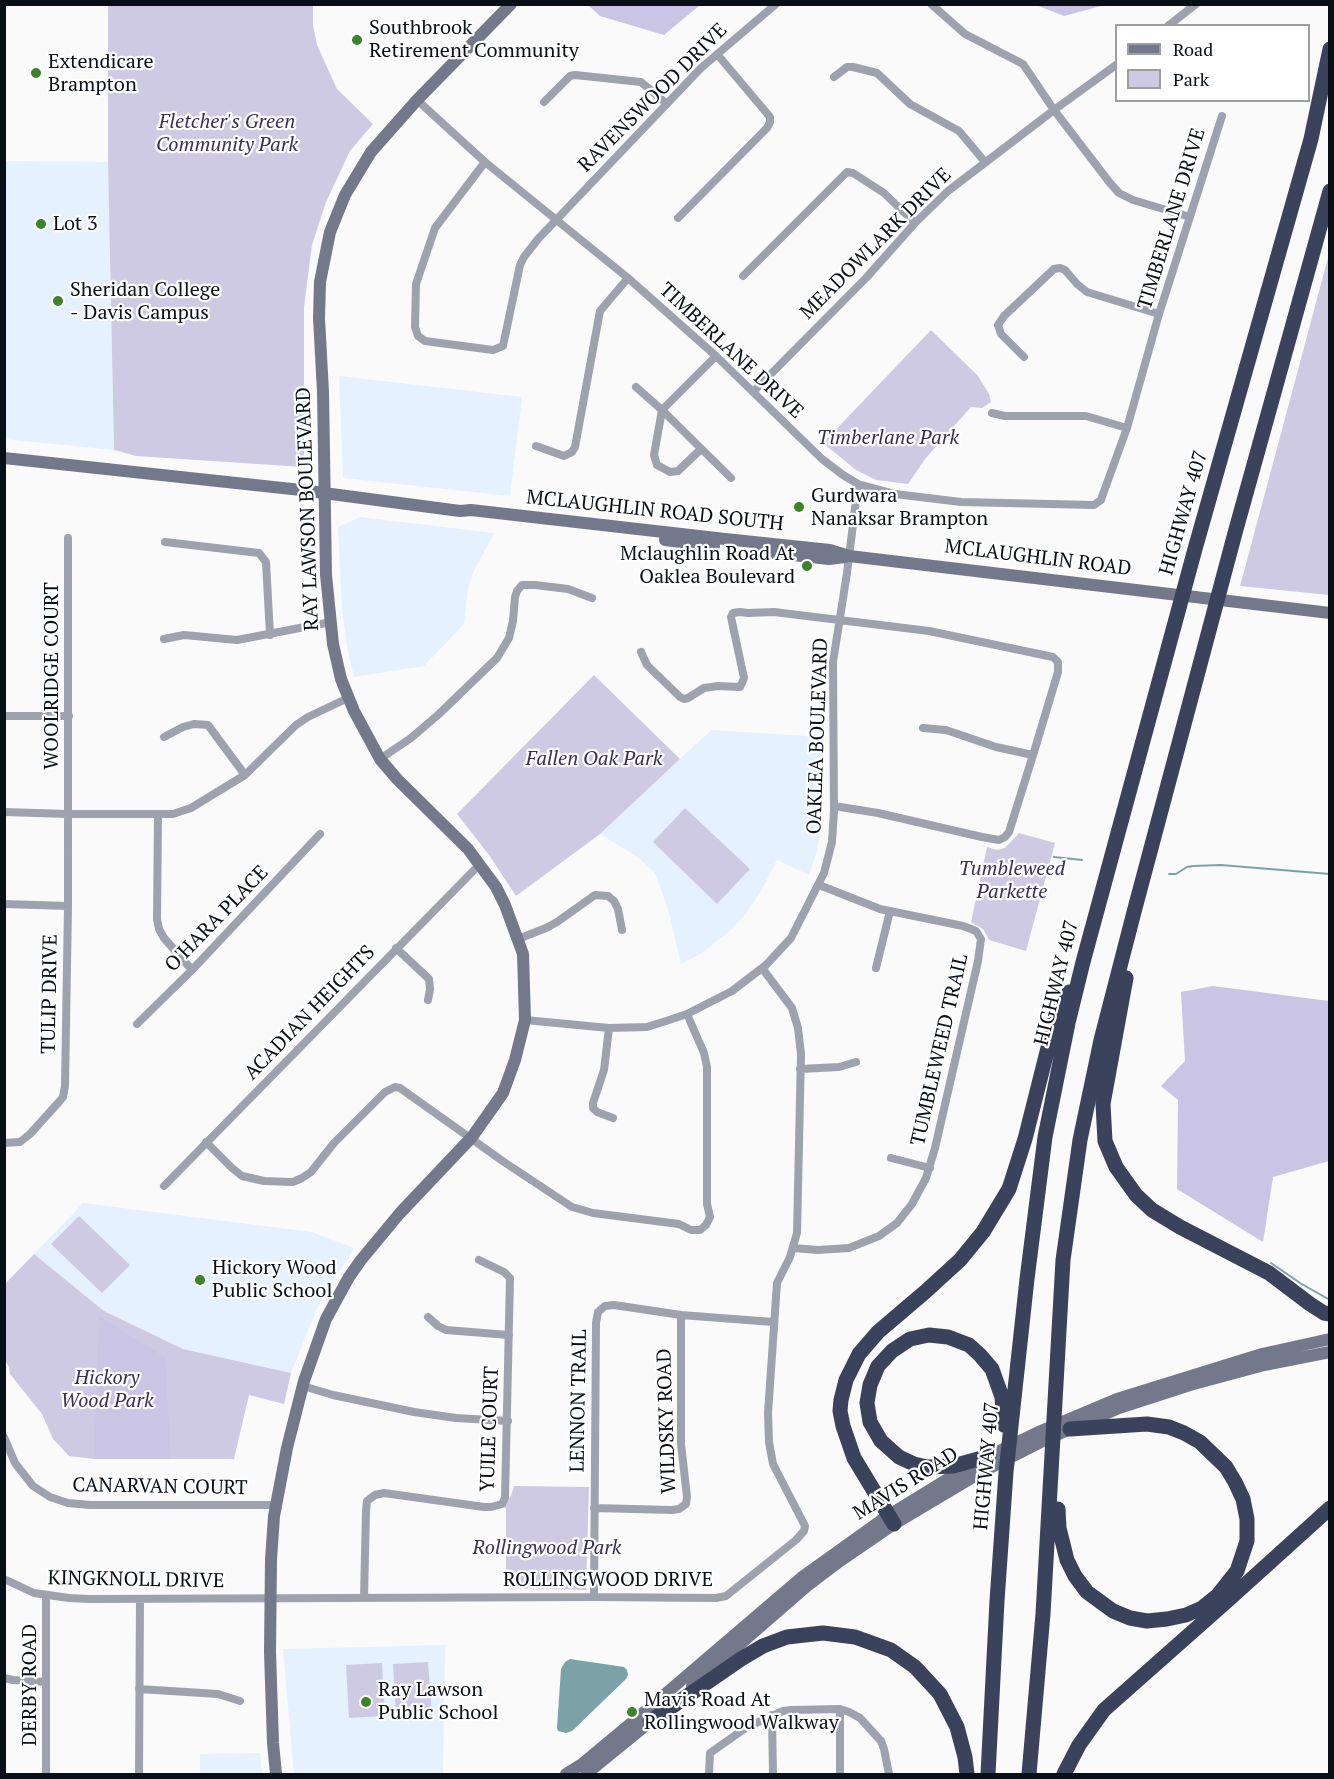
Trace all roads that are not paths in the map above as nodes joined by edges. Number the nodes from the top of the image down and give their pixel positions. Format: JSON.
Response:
{"nodes":[{"id":1,"x":512,"y":4,"type":"edge"},
{"id":2,"x":776,"y":4,"type":"edge"},
{"id":3,"x":931,"y":4,"type":"edge"},
{"id":4,"x":1196,"y":4,"type":"edge"},
{"id":5,"x":1171,"y":24,"type":"edge"},
{"id":6,"x":1329,"y":49,"type":"edge"},
{"id":7,"x":717,"y":54,"type":"junction"},
{"id":8,"x":1115,"y":66,"type":"edge"},
{"id":9,"x":834,"y":77,"type":"dead end"},
{"id":10,"x":417,"y":100,"type":"junction"},
{"id":11,"x":544,"y":102,"type":"dead end"},
{"id":12,"x":667,"y":104,"type":"junction"},
{"id":13,"x":1054,"y":110,"type":"junction"},
{"id":14,"x":1222,"y":116,"type":"dead end"},
{"id":15,"x":485,"y":162,"type":"junction"},
{"id":16,"x":984,"y":162,"type":"junction"},
{"id":17,"x":1329,"y":191,"type":"edge"},
{"id":18,"x":1190,"y":217,"type":"junction"},
{"id":19,"x":678,"y":218,"type":"dead end"},
{"id":20,"x":556,"y":219,"type":"junction"},
{"id":21,"x":915,"y":223,"type":"junction"},
{"id":22,"x":743,"y":276,"type":"dead end"},
{"id":23,"x":628,"y":278,"type":"junction"},
{"id":24,"x":1160,"y":314,"type":"junction"},
{"id":25,"x":716,"y":356,"type":"junction"},
{"id":26,"x":1024,"y":357,"type":"dead end"},
{"id":27,"x":636,"y":387,"type":"dead end"},
{"id":28,"x":753,"y":392,"type":"junction"},
{"id":29,"x":662,"y":410,"type":"junction"},
{"id":30,"x":992,"y":413,"type":"dead end"},
{"id":31,"x":1127,"y":428,"type":"junction"},
{"id":32,"x":536,"y":446,"type":"dead end"},
{"id":33,"x":701,"y":449,"type":"junction"},
{"id":34,"x":4,"y":458,"type":"edge"},
{"id":35,"x":730,"y":478,"type":"dead end"},
{"id":36,"x":858,"y":484,"type":"junction"},
{"id":37,"x":326,"y":494,"type":"junction"},
{"id":38,"x":68,"y":537,"type":"dead end"},
{"id":39,"x":165,"y":542,"type":"dead end"},
{"id":40,"x":849,"y":556,"type":"junction"},
{"id":41,"x":592,"y":598,"type":"dead end"},
{"id":42,"x":1329,"y":613,"type":"edge"},
{"id":43,"x":839,"y":621,"type":"junction"},
{"id":44,"x":331,"y":622,"type":"junction"},
{"id":45,"x":270,"y":635,"type":"junction"},
{"id":46,"x":164,"y":639,"type":"dead end"},
{"id":47,"x":641,"y":652,"type":"dead end"},
{"id":48,"x":348,"y":698,"type":"junction"},
{"id":49,"x":4,"y":716,"type":"edge"},
{"id":50,"x":69,"y":716,"type":"junction"},
{"id":51,"x":923,"y":728,"type":"dead end"},
{"id":52,"x":164,"y":737,"type":"dead end"},
{"id":53,"x":1033,"y":755,"type":"junction"},
{"id":54,"x":380,"y":759,"type":"junction"},
{"id":55,"x":245,"y":775,"type":"junction"},
{"id":56,"x":834,"y":806,"type":"junction"},
{"id":57,"x":4,"y":812,"type":"edge"},
{"id":58,"x":68,"y":814,"type":"junction"},
{"id":59,"x":159,"y":814,"type":"junction"},
{"id":60,"x":320,"y":834,"type":"dead end"},
{"id":61,"x":480,"y":864,"type":"junction"},
{"id":62,"x":819,"y":885,"type":"junction"},
{"id":63,"x":4,"y":904,"type":"edge"},
{"id":64,"x":68,"y":906,"type":"junction"},
{"id":65,"x":890,"y":911,"type":"junction"},
{"id":66,"x":1134,"y":912,"type":"junction"},
{"id":67,"x":622,"y":930,"type":"dead end"},
{"id":68,"x":518,"y":939,"type":"junction"},
{"id":69,"x":396,"y":948,"type":"junction"},
{"id":70,"x":1083,"y":962,"type":"junction"},
{"id":71,"x":762,"y":968,"type":"junction"},
{"id":72,"x":876,"y":968,"type":"dead end"},
{"id":73,"x":192,"y":970,"type":"junction"},
{"id":74,"x":428,"y":1000,"type":"dead end"},
{"id":75,"x":687,"y":1014,"type":"junction"},
{"id":76,"x":525,"y":1020,"type":"junction"},
{"id":77,"x":137,"y":1024,"type":"dead end"},
{"id":78,"x":609,"y":1028,"type":"junction"},
{"id":79,"x":856,"y":1062,"type":"dead end"},
{"id":80,"x":800,"y":1069,"type":"junction"},
{"id":81,"x":613,"y":1118,"type":"dead end"},
{"id":82,"x":472,"y":1137,"type":"junction"},
{"id":83,"x":206,"y":1142,"type":"junction"},
{"id":84,"x":4,"y":1143,"type":"edge"},
{"id":85,"x":891,"y":1158,"type":"dead end"},
{"id":86,"x":930,"y":1168,"type":"junction"},
{"id":87,"x":164,"y":1186,"type":"dead end"},
{"id":88,"x":794,"y":1248,"type":"junction"},
{"id":89,"x":479,"y":1260,"type":"dead end"},
{"id":90,"x":1329,"y":1314,"type":"edge"},
{"id":91,"x":681,"y":1315,"type":"junction"},
{"id":92,"x":428,"y":1317,"type":"dead end"},
{"id":93,"x":773,"y":1322,"type":"junction"},
{"id":94,"x":509,"y":1335,"type":"junction"},
{"id":95,"x":1329,"y":1339,"type":"edge"},
{"id":96,"x":1329,"y":1352,"type":"edge"},
{"id":97,"x":303,"y":1386,"type":"junction"},
{"id":98,"x":508,"y":1421,"type":"junction"},
{"id":99,"x":1070,"y":1424,"type":"junction"},
{"id":100,"x":4,"y":1437,"type":"edge"},
{"id":101,"x":1053,"y":1450,"type":"junction"},
{"id":102,"x":990,"y":1456,"type":"junction"},
{"id":103,"x":1006,"y":1472,"type":"junction"},
{"id":104,"x":275,"y":1505,"type":"junction"},
{"id":105,"x":594,"y":1508,"type":"junction"},
{"id":106,"x":1329,"y":1508,"type":"edge"},
{"id":107,"x":892,"y":1520,"type":"junction"},
{"id":108,"x":4,"y":1579,"type":"edge"},
{"id":109,"x":46,"y":1596,"type":"junction"},
{"id":110,"x":594,"y":1597,"type":"junction"},
{"id":111,"x":364,"y":1598,"type":"junction"},
{"id":112,"x":140,"y":1599,"type":"junction"},
{"id":113,"x":270,"y":1599,"type":"junction"},
{"id":114,"x":4,"y":1678,"type":"edge"},
{"id":115,"x":46,"y":1682,"type":"junction"},
{"id":116,"x":139,"y":1689,"type":"junction"},
{"id":117,"x":240,"y":1701,"type":"dead end"},
{"id":118,"x":840,"y":1709,"type":"junction"},
{"id":119,"x":772,"y":1715,"type":"junction"},
{"id":120,"x":651,"y":1721,"type":"junction"},
{"id":121,"x":46,"y":1774,"type":"edge"},
{"id":122,"x":139,"y":1774,"type":"edge"},
{"id":123,"x":276,"y":1774,"type":"edge"},
{"id":124,"x":566,"y":1774,"type":"edge"},
{"id":125,"x":586,"y":1774,"type":"edge"},
{"id":126,"x":709,"y":1774,"type":"edge"},
{"id":127,"x":772,"y":1774,"type":"edge"},
{"id":128,"x":840,"y":1774,"type":"edge"},
{"id":129,"x":889,"y":1774,"type":"edge"},
{"id":130,"x":967,"y":1774,"type":"edge"},
{"id":131,"x":988,"y":1774,"type":"edge"},
{"id":132,"x":1029,"y":1774,"type":"edge"},
{"id":133,"x":1064,"y":1774,"type":"edge"}],
"edges":[{"from":1,"to":10,"type":"street","name":"RAY LAWSON BOULEVARD"},
{"from":2,"to":7,"type":"street","name":"RAVENSWOOD DRIVE"},
{"from":3,"to":13,"type":"street"},
{"from":4,"to":5,"type":"street"},
{"from":6,"to":70,"type":"highway","name":"HIGHWAY 407"},
{"from":7,"to":12,"type":"street","name":"RAVENSWOOD DRIVE"},
{"from":7,"to":19,"type":"street"},
{"from":8,"to":13,"type":"street","name":"MEADOWLARK DRIVE"},
{"from":9,"to":16,"type":"street"},
{"from":10,"to":15,"type":"street","name":"TIMBERLANE DRIVE"},
{"from":10,"to":37,"type":"street","name":"RAY LAWSON BOULEVARD"},
{"from":11,"to":12,"type":"street"},
{"from":12,"to":20,"type":"street","name":"RAVENSWOOD DRIVE"},
{"from":13,"to":16,"type":"street","name":"MEADOWLARK DRIVE"},
{"from":13,"to":18,"type":"street"},
{"from":14,"to":18,"type":"street","name":"TIMBERLANE DRIVE"},
{"from":15,"to":20,"type":"street","name":"TIMBERLANE DRIVE"},
{"from":15,"to":20,"type":"street","name":"RAVENSWOOD DRIVE"},
{"from":16,"to":21,"type":"street","name":"MEADOWLARK DRIVE"},
{"from":17,"to":66,"type":"highway"},
{"from":18,"to":24,"type":"street","name":"TIMBERLANE DRIVE"},
{"from":20,"to":23,"type":"street","name":"TIMBERLANE DRIVE"},
{"from":21,"to":22,"type":"street"},
{"from":21,"to":28,"type":"street","name":"MEADOWLARK DRIVE"},
{"from":23,"to":25,"type":"street","name":"TIMBERLANE DRIVE"},
{"from":23,"to":32,"type":"street"},
{"from":24,"to":26,"type":"street"},
{"from":24,"to":31,"type":"street","name":"TIMBERLANE DRIVE"},
{"from":25,"to":28,"type":"street","name":"TIMBERLANE DRIVE"},
{"from":25,"to":29,"type":"street"},
{"from":27,"to":29,"type":"street"},
{"from":28,"to":36,"type":"street","name":"TIMBERLANE DRIVE"},
{"from":29,"to":33,"type":"street"},
{"from":29,"to":33,"type":"street"},
{"from":30,"to":31,"type":"street"},
{"from":31,"to":36,"type":"street","name":"TIMBERLANE DRIVE"},
{"from":33,"to":35,"type":"street"},
{"from":34,"to":37,"type":"street","name":"MCLAUGHLIN ROAD SOUTH"},
{"from":36,"to":40,"type":"street","name":"OAKLEA BOULEVARD"},
{"from":37,"to":40,"type":"street","name":"MCLAUGHLIN ROAD SOUTH"},
{"from":37,"to":44,"type":"street","name":"RAY LAWSON BOULEVARD"},
{"from":38,"to":50,"type":"street","name":"WOOLRIDGE COURT"},
{"from":39,"to":45,"type":"street"},
{"from":40,"to":42,"type":"street","name":"MCLAUGHLIN ROAD"},
{"from":40,"to":43,"type":"street","name":"OAKLEA BOULEVARD"},
{"from":41,"to":54,"type":"street"},
{"from":43,"to":47,"type":"street"},
{"from":43,"to":53,"type":"street"},
{"from":43,"to":56,"type":"street","name":"OAKLEA BOULEVARD"},
{"from":44,"to":45,"type":"street"},
{"from":44,"to":48,"type":"street","name":"RAY LAWSON BOULEVARD"},
{"from":45,"to":46,"type":"street"},
{"from":48,"to":54,"type":"street","name":"RAY LAWSON BOULEVARD"},
{"from":48,"to":55,"type":"street"},
{"from":49,"to":50,"type":"street"},
{"from":50,"to":58,"type":"street","name":"WOOLRIDGE COURT"},
{"from":51,"to":53,"type":"street"},
{"from":52,"to":55,"type":"street"},
{"from":53,"to":56,"type":"street"},
{"from":54,"to":61,"type":"street","name":"RAY LAWSON BOULEVARD"},
{"from":55,"to":59,"type":"street"},
{"from":56,"to":62,"type":"street","name":"OAKLEA BOULEVARD"},
{"from":57,"to":58,"type":"street"},
{"from":58,"to":59,"type":"street"},
{"from":58,"to":64,"type":"street","name":"TULIP DRIVE"},
{"from":59,"to":73,"type":"street"},
{"from":60,"to":73,"type":"street","name":"O'HARA PLACE"},
{"from":61,"to":68,"type":"street","name":"RAY LAWSON BOULEVARD"},
{"from":61,"to":69,"type":"street","name":"ACADIAN HEIGHTS"},
{"from":62,"to":65,"type":"street","name":"TUMBLEWEED TRAIL"},
{"from":62,"to":71,"type":"street","name":"OAKLEA BOULEVARD"},
{"from":63,"to":64,"type":"street"},
{"from":64,"to":84,"type":"street","name":"TULIP DRIVE"},
{"from":65,"to":72,"type":"street"},
{"from":65,"to":86,"type":"street","name":"TUMBLEWEED TRAIL"},
{"from":66,"to":90,"type":"highway"},
{"from":66,"to":101,"type":"highway"},
{"from":67,"to":68,"type":"street"},
{"from":68,"to":76,"type":"street","name":"RAY LAWSON BOULEVARD"},
{"from":69,"to":74,"type":"street"},
{"from":69,"to":83,"type":"street","name":"ACADIAN HEIGHTS"},
{"from":70,"to":103,"type":"highway","name":"HIGHWAY 407"},
{"from":70,"to":107,"type":"highway"},
{"from":71,"to":75,"type":"street","name":"OAKLEA BOULEVARD"},
{"from":71,"to":80,"type":"street","name":"ROLLINGWOOD DRIVE"},
{"from":73,"to":77,"type":"street","name":"O'HARA PLACE"},
{"from":75,"to":78,"type":"street","name":"OAKLEA BOULEVARD"},
{"from":75,"to":82,"type":"street"},
{"from":76,"to":78,"type":"street","name":"OAKLEA BOULEVARD"},
{"from":76,"to":82,"type":"street","name":"RAY LAWSON BOULEVARD"},
{"from":78,"to":81,"type":"street"},
{"from":79,"to":80,"type":"street"},
{"from":80,"to":88,"type":"street","name":"ROLLINGWOOD DRIVE"},
{"from":82,"to":83,"type":"street"},
{"from":82,"to":97,"type":"street","name":"RAY LAWSON BOULEVARD"},
{"from":83,"to":87,"type":"street","name":"ACADIAN HEIGHTS"},
{"from":85,"to":86,"type":"street"},
{"from":86,"to":88,"type":"street","name":"TUMBLEWEED TRAIL"},
{"from":88,"to":93,"type":"street","name":"ROLLINGWOOD DRIVE"},
{"from":89,"to":94,"type":"street","name":"YUILE COURT"},
{"from":91,"to":93,"type":"street","name":"LENNON TRAIL"},
{"from":91,"to":105,"type":"street","name":"LENNON TRAIL"},
{"from":91,"to":105,"type":"street","name":"WILDSKY ROAD"},
{"from":92,"to":94,"type":"street"},
{"from":93,"to":110,"type":"street","name":"ROLLINGWOOD DRIVE"},
{"from":94,"to":98,"type":"street","name":"YUILE COURT"},
{"from":95,"to":99,"type":"street","name":"MAVIS ROAD"},
{"from":96,"to":99,"type":"street","name":"MAVIS ROAD"},
{"from":97,"to":98,"type":"street"},
{"from":97,"to":104,"type":"street","name":"RAY LAWSON BOULEVARD"},
{"from":98,"to":111,"type":"street","name":"YUILE COURT"},
{"from":99,"to":101,"type":"highway"},
{"from":99,"to":102,"type":"street","name":"MAVIS ROAD"},
{"from":99,"to":107,"type":"street","name":"MAVIS ROAD"},
{"from":100,"to":104,"type":"street","name":"CANARVAN COURT"},
{"from":101,"to":132,"type":"highway"},
{"from":102,"to":103,"type":"highway"},
{"from":102,"to":107,"type":"street","name":"MAVIS ROAD"},
{"from":103,"to":131,"type":"highway","name":"HIGHWAY 407"},
{"from":104,"to":113,"type":"street","name":"RAY LAWSON BOULEVARD"},
{"from":105,"to":110,"type":"street","name":"LENNON TRAIL"},
{"from":106,"to":133,"type":"highway"},
{"from":107,"to":120,"type":"street","name":"MAVIS ROAD"},
{"from":107,"to":124,"type":"street","name":"MAVIS ROAD"},
{"from":108,"to":109,"type":"street","name":"KINGKNOLL DRIVE"},
{"from":109,"to":112,"type":"street","name":"KINGKNOLL DRIVE"},
{"from":109,"to":115,"type":"street","name":"DERBY ROAD"},
{"from":110,"to":111,"type":"street","name":"ROLLINGWOOD DRIVE"},
{"from":111,"to":113,"type":"street","name":"ROLLINGWOOD DRIVE"},
{"from":112,"to":113,"type":"street","name":"KINGKNOLL DRIVE"},
{"from":112,"to":116,"type":"street"},
{"from":113,"to":123,"type":"street","name":"RAY LAWSON BOULEVARD"},
{"from":114,"to":115,"type":"street"},
{"from":115,"to":121,"type":"street","name":"DERBY ROAD"},
{"from":116,"to":117,"type":"street"},
{"from":116,"to":122,"type":"street"},
{"from":118,"to":119,"type":"street"},
{"from":118,"to":128,"type":"street"},
{"from":118,"to":129,"type":"street"},
{"from":119,"to":126,"type":"street"},
{"from":119,"to":127,"type":"street"},
{"from":120,"to":125,"type":"street","name":"MAVIS ROAD"},
{"from":120,"to":130,"type":"highway"}]}
